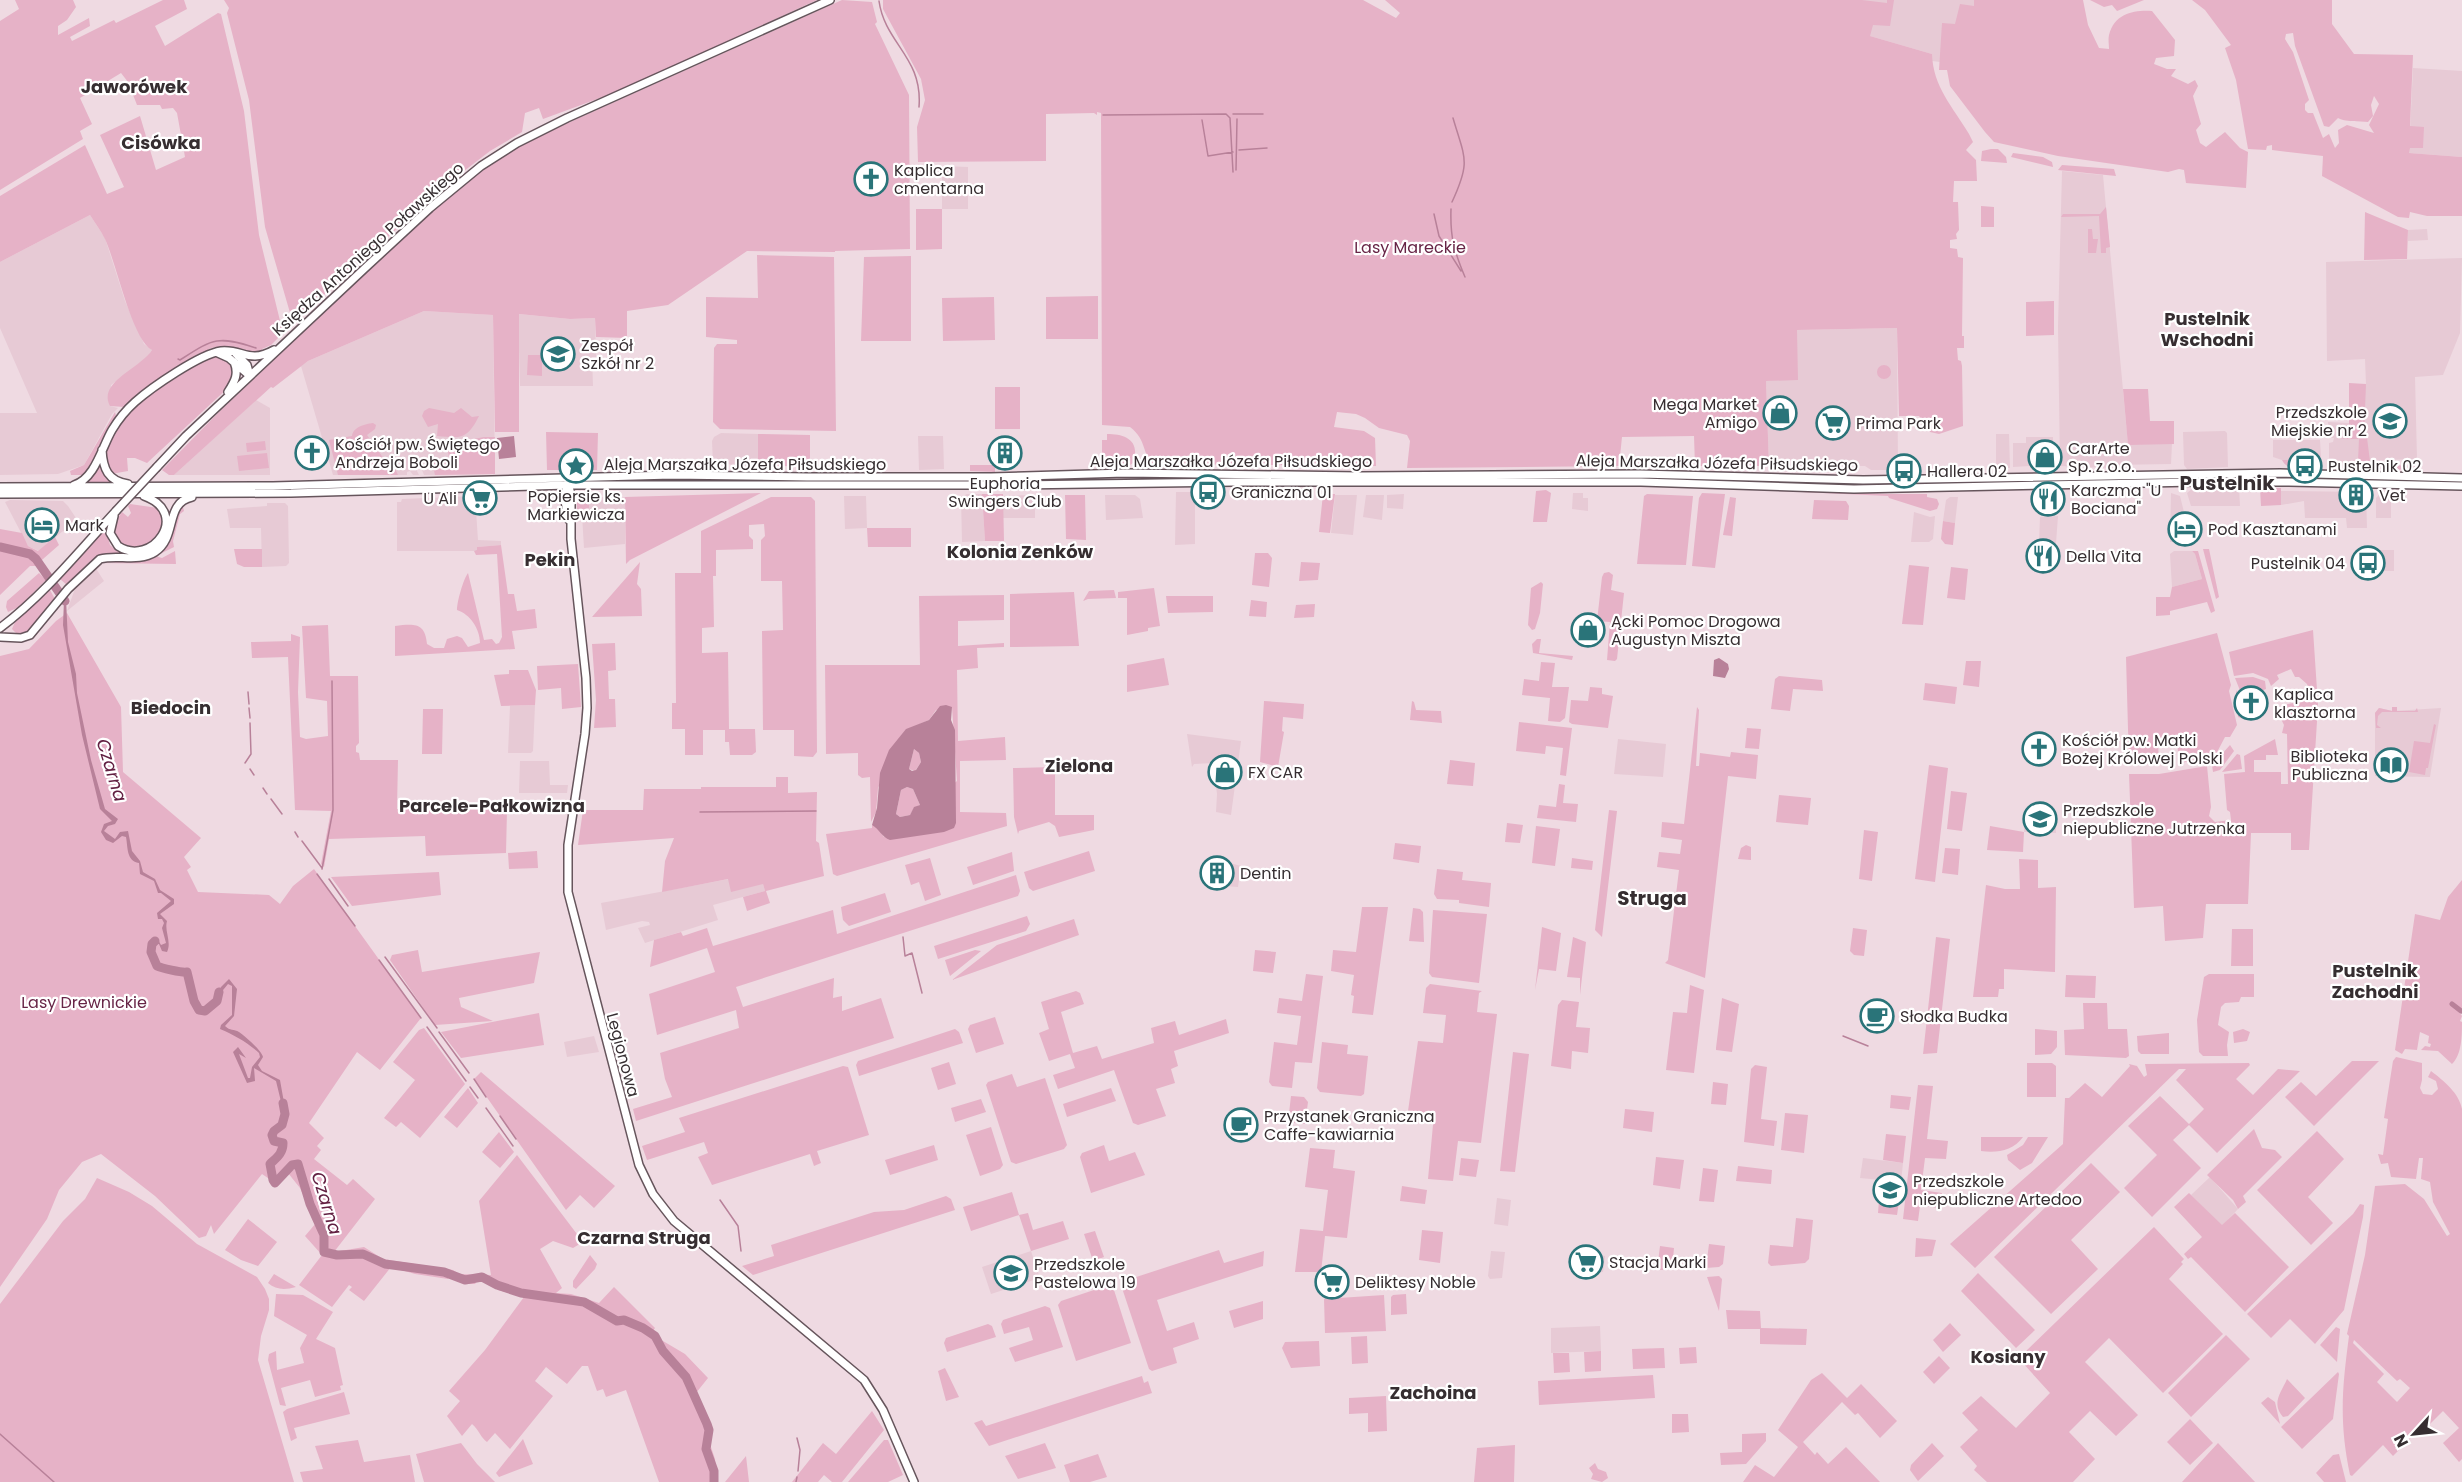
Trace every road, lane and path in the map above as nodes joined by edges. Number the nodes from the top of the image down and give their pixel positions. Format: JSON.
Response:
{"nodes":[{"id":1,"x":830,"y":0,"type":"edge"},
{"id":2,"x":282,"y":345,"type":"junction"},
{"id":3,"x":215,"y":352,"type":"junction"},
{"id":4,"x":234,"y":353,"type":"junction"},
{"id":5,"x":234,"y":362,"type":"junction"},
{"id":6,"x":249,"y":376,"type":"junction"},
{"id":7,"x":222,"y":402,"type":"junction"},
{"id":8,"x":102,"y":450,"type":"junction"},
{"id":9,"x":567,"y":477,"type":"junction"},
{"id":10,"x":2462,"y":478,"type":"edge"},
{"id":11,"x":568,"y":485,"type":"junction"},
{"id":12,"x":2462,"y":486,"type":"edge"},
{"id":13,"x":0,"y":487,"type":"edge"},
{"id":14,"x":69,"y":487,"type":"junction"},
{"id":15,"x":148,"y":487,"type":"junction"},
{"id":16,"x":0,"y":494,"type":"edge"},
{"id":17,"x":206,"y":494,"type":"junction"},
{"id":18,"x":138,"y":495,"type":"junction"},
{"id":19,"x":116,"y":511,"type":"junction"},
{"id":20,"x":7,"y":622,"type":"junction"},
{"id":21,"x":0,"y":628,"type":"edge"},
{"id":22,"x":0,"y":637,"type":"edge"},
{"id":23,"x":16,"y":638,"type":"junction"},
{"id":24,"x":914,"y":1482,"type":"edge"}],
"edges":[{"from":1,"to":2,"type":"main road","name":"Księdza Antoniego Poławskiego"},
{"from":2,"to":4,"type":"main road"},
{"from":2,"to":6,"type":"main road","name":"Księdza Antoniego Poławskiego"},
{"from":3,"to":4,"type":"main road"},
{"from":3,"to":5,"type":"main road"},
{"from":3,"to":8,"type":"main road"},
{"from":4,"to":6,"type":"main road"},
{"from":5,"to":6,"type":"main road"},
{"from":5,"to":7,"type":"main road"},
{"from":6,"to":7,"type":"main road","name":"Księdza Antoniego Poławskiego"},
{"from":7,"to":19,"type":"main road","name":"Księdza Antoniego Poławskiego","bridge":true},
{"from":8,"to":14,"type":"main road"},
{"from":8,"to":15,"type":"main road"},
{"from":9,"to":10,"type":"main road","name":"Aleja Marszałka Józefa Piłsudskiego"},
{"from":9,"to":11,"type":"main road","name":"Legionowa"},
{"from":9,"to":15,"type":"main road","name":"Aleja Marszałka Józefa Piłsudskiego"},
{"from":11,"to":12,"type":"main road","name":"Aleja Marszałka Józefa Piłsudskiego"},
{"from":11,"to":17,"type":"main road","name":"Aleja Marszałka Józefa Piłsudskiego"},
{"from":11,"to":24,"type":"main road","name":"Legionowa"},
{"from":13,"to":14,"type":"main road","name":"Aleja Marszałka Józefa Piłsudskiego"},
{"from":14,"to":15,"type":"main road","name":"Aleja Marszałka Józefa Piłsudskiego"},
{"from":16,"to":18,"type":"main road","name":"Aleja Marszałka Józefa Piłsudskiego"},
{"from":17,"to":18,"type":"main road","name":"Aleja Marszałka Józefa Piłsudskiego"},
{"from":17,"to":23,"type":"main road"},
{"from":18,"to":19,"type":"main road"},
{"from":19,"to":20,"type":"main road","name":"Księdza Antoniego Poławskiego"},
{"from":20,"to":21,"type":"main road","name":"Księdza Antoniego Poławskiego"},
{"from":20,"to":23,"type":"main road"},
{"from":22,"to":23,"type":"main road"}]}
